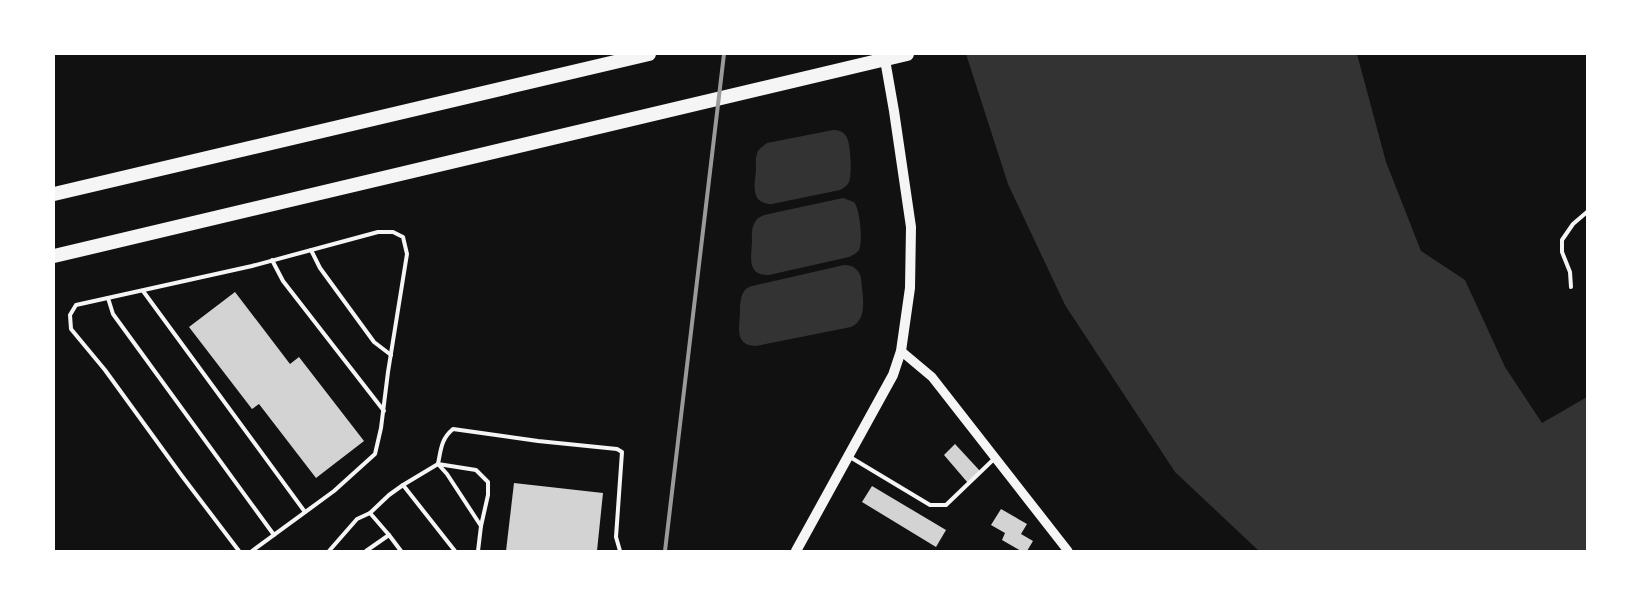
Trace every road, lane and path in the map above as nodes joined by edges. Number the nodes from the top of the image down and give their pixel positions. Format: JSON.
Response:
{"nodes":[{"id":1,"x":649,"y":54,"type":"edge"},
{"id":2,"x":884,"y":54,"type":"edge"},
{"id":3,"x":907,"y":54,"type":"edge"},
{"id":4,"x":54,"y":194,"type":"edge"},
{"id":5,"x":1587,"y":212,"type":"edge"},
{"id":6,"x":311,"y":250,"type":"junction"},
{"id":7,"x":54,"y":256,"type":"edge"},
{"id":8,"x":272,"y":260,"type":"junction"},
{"id":9,"x":1571,"y":287,"type":"dead end"},
{"id":10,"x":143,"y":291,"type":"junction"},
{"id":11,"x":108,"y":298,"type":"junction"},
{"id":12,"x":901,"y":351,"type":"junction"},
{"id":13,"x":391,"y":355,"type":"junction"},
{"id":14,"x":384,"y":410,"type":"junction"},
{"id":15,"x":848,"y":456,"type":"junction"},
{"id":16,"x":995,"y":458,"type":"junction"},
{"id":17,"x":438,"y":464,"type":"junction"},
{"id":18,"x":403,"y":485,"type":"junction"},
{"id":19,"x":305,"y":512,"type":"junction"},
{"id":20,"x":370,"y":513,"type":"junction"},
{"id":21,"x":481,"y":526,"type":"junction"},
{"id":22,"x":274,"y":535,"type":"junction"},
{"id":23,"x":389,"y":535,"type":"junction"},
{"id":24,"x":239,"y":551,"type":"edge"},
{"id":25,"x":252,"y":551,"type":"edge"},
{"id":26,"x":329,"y":551,"type":"edge"},
{"id":27,"x":366,"y":551,"type":"edge"},
{"id":28,"x":401,"y":551,"type":"edge"},
{"id":29,"x":454,"y":551,"type":"edge"},
{"id":30,"x":478,"y":551,"type":"edge"},
{"id":31,"x":620,"y":551,"type":"edge"},
{"id":32,"x":796,"y":551,"type":"edge"},
{"id":33,"x":1068,"y":551,"type":"edge"}],
"edges":[{"from":1,"to":4,"type":"highway"},
{"from":2,"to":12,"type":"main road"},
{"from":3,"to":7,"type":"highway"},
{"from":5,"to":9,"type":"lane"},
{"from":6,"to":8,"type":"lane"},
{"from":6,"to":13,"type":"lane"},
{"from":6,"to":13,"type":"lane"},
{"from":8,"to":10,"type":"lane"},
{"from":8,"to":14,"type":"lane"},
{"from":10,"to":11,"type":"lane"},
{"from":10,"to":19,"type":"lane"},
{"from":11,"to":22,"type":"lane"},
{"from":11,"to":24,"type":"lane"},
{"from":12,"to":15,"type":"main road"},
{"from":12,"to":16,"type":"street"},
{"from":13,"to":14,"type":"lane"},
{"from":14,"to":19,"type":"lane"},
{"from":15,"to":16,"type":"lane"},
{"from":15,"to":32,"type":"main road"},
{"from":16,"to":33,"type":"street"},
{"from":17,"to":18,"type":"lane"},
{"from":17,"to":21,"type":"lane"},
{"from":17,"to":21,"type":"lane"},
{"from":17,"to":31,"type":"lane"},
{"from":18,"to":20,"type":"lane"},
{"from":18,"to":29,"type":"lane"},
{"from":19,"to":22,"type":"lane"},
{"from":20,"to":23,"type":"lane"},
{"from":20,"to":26,"type":"lane"},
{"from":21,"to":30,"type":"lane"},
{"from":22,"to":25,"type":"lane"},
{"from":23,"to":27,"type":"lane"},
{"from":23,"to":28,"type":"lane"}]}
